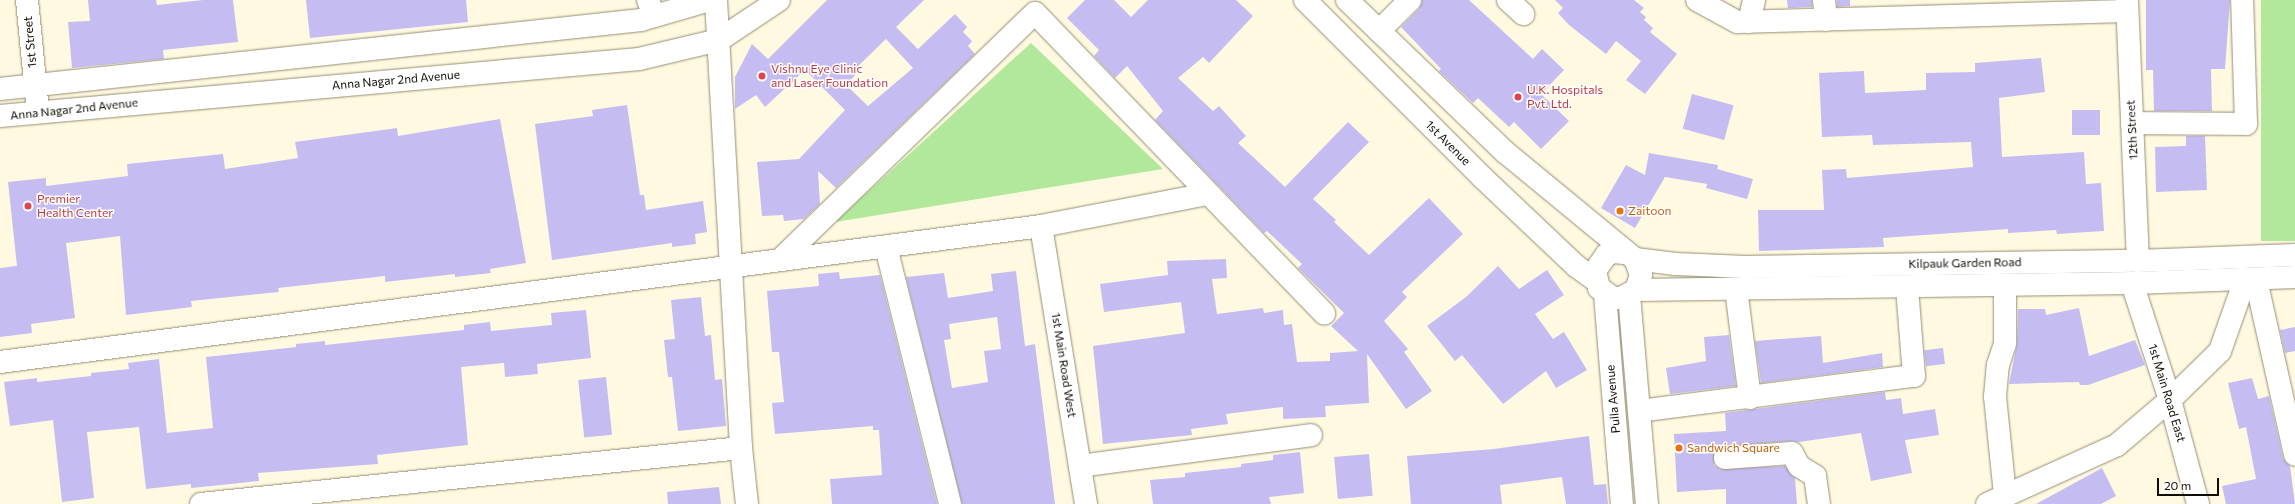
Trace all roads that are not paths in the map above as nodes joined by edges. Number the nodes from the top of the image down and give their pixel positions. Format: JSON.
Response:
{"nodes":[{"id":1,"x":27,"y":0,"type":"edge"},
{"id":2,"x":710,"y":0,"type":"edge"},
{"id":3,"x":716,"y":0,"type":"edge"},
{"id":4,"x":779,"y":0,"type":"edge"},
{"id":5,"x":1305,"y":0,"type":"edge"},
{"id":6,"x":1347,"y":0,"type":"edge"},
{"id":7,"x":1410,"y":0,"type":"edge"},
{"id":8,"x":1697,"y":0,"type":"edge"},
{"id":9,"x":1754,"y":0,"type":"edge"},
{"id":10,"x":2242,"y":0,"type":"edge"},
{"id":11,"x":2127,"y":5,"type":"edge"},
{"id":12,"x":651,"y":8,"type":"edge"},
{"id":13,"x":1825,"y":10,"type":"edge"},
{"id":14,"x":1749,"y":22,"type":"junction"},
{"id":15,"x":1379,"y":31,"type":"junction"},
{"id":16,"x":720,"y":40,"type":"junction"},
{"id":17,"x":34,"y":85,"type":"junction"},
{"id":18,"x":0,"y":89,"type":"edge"},
{"id":19,"x":38,"y":112,"type":"junction"},
{"id":20,"x":0,"y":116,"type":"edge"},
{"id":21,"x":2132,"y":123,"type":"junction"},
{"id":22,"x":1207,"y":194,"type":"junction"},
{"id":23,"x":1041,"y":226,"type":"junction"},
{"id":24,"x":886,"y":247,"type":"junction"},
{"id":25,"x":1630,"y":256,"type":"junction"},
{"id":26,"x":2295,"y":256,"type":"edge"},
{"id":27,"x":780,"y":260,"type":"junction"},
{"id":28,"x":2138,"y":261,"type":"junction"},
{"id":29,"x":732,"y":267,"type":"junction"},
{"id":30,"x":2295,"y":277,"type":"edge"},
{"id":31,"x":2251,"y":280,"type":"junction"},
{"id":32,"x":2132,"y":283,"type":"junction"},
{"id":33,"x":2005,"y":285,"type":"junction"},
{"id":34,"x":1907,"y":286,"type":"junction"},
{"id":35,"x":1600,"y":287,"type":"junction"},
{"id":36,"x":1736,"y":289,"type":"junction"},
{"id":37,"x":1633,"y":293,"type":"junction"},
{"id":38,"x":1324,"y":313,"type":"dead end"},
{"id":39,"x":0,"y":362,"type":"edge"},
{"id":40,"x":1750,"y":398,"type":"junction"},
{"id":41,"x":2170,"y":400,"type":"junction"},
{"id":42,"x":1639,"y":411,"type":"junction"},
{"id":43,"x":1312,"y":435,"type":"dead end"},
{"id":44,"x":741,"y":448,"type":"junction"},
{"id":45,"x":2295,"y":455,"type":"edge"},
{"id":46,"x":1726,"y":458,"type":"dead end"},
{"id":47,"x":1080,"y":466,"type":"junction"},
{"id":48,"x":1996,"y":500,"type":"edge"},
{"id":49,"x":227,"y":502,"type":"edge"},
{"id":50,"x":201,"y":504,"type":"edge"},
{"id":51,"x":747,"y":504,"type":"edge"},
{"id":52,"x":950,"y":504,"type":"edge"},
{"id":53,"x":1086,"y":504,"type":"edge"},
{"id":54,"x":1622,"y":504,"type":"edge"},
{"id":55,"x":1647,"y":504,"type":"edge"},
{"id":56,"x":1820,"y":504,"type":"edge"},
{"id":57,"x":2198,"y":504,"type":"edge"}],
"edges":[{"from":1,"to":17,"type":"street","name":"1st Street"},
{"from":2,"to":12,"type":"street"},
{"from":3,"to":16,"type":"street"},
{"from":4,"to":16,"type":"street","name":"Anna Nagar 2nd Avenue"},
{"from":5,"to":35,"type":"street","name":"1st Avenue"},
{"from":6,"to":15,"type":"street"},
{"from":7,"to":15,"type":"street"},
{"from":8,"to":14,"type":"street"},
{"from":9,"to":14,"type":"street"},
{"from":10,"to":21,"type":"street"},
{"from":11,"to":13,"type":"street"},
{"from":11,"to":21,"type":"street","name":"12th Street"},
{"from":12,"to":17,"type":"street"},
{"from":13,"to":14,"type":"street"},
{"from":15,"to":25,"type":"street"},
{"from":16,"to":19,"type":"street","name":"Anna Nagar 2nd Avenue"},
{"from":16,"to":29,"type":"street"},
{"from":17,"to":18,"type":"street"},
{"from":17,"to":19,"type":"street","name":"1st Street"},
{"from":19,"to":20,"type":"street","name":"Anna Nagar 2nd Avenue"},
{"from":21,"to":28,"type":"street","name":"12th Street"},
{"from":22,"to":23,"type":"street"},
{"from":22,"to":27,"type":"street"},
{"from":22,"to":38,"type":"street"},
{"from":23,"to":24,"type":"street"},
{"from":23,"to":47,"type":"street","name":"1st Main Road West"},
{"from":24,"to":27,"type":"street"},
{"from":24,"to":52,"type":"street"},
{"from":25,"to":28,"type":"street","name":"Kilpauk Garden Road"},
{"from":25,"to":35,"type":"street"},
{"from":25,"to":37,"type":"street"},
{"from":26,"to":28,"type":"street","name":"Kilpauk Garden Road"},
{"from":27,"to":29,"type":"street"},
{"from":29,"to":39,"type":"street"},
{"from":29,"to":44,"type":"street"},
{"from":30,"to":31,"type":"street","name":"Kilpauk Garden Road"},
{"from":31,"to":32,"type":"street","name":"Kilpauk Garden Road"},
{"from":31,"to":41,"type":"street"},
{"from":31,"to":45,"type":"street"},
{"from":32,"to":33,"type":"street","name":"Kilpauk Garden Road"},
{"from":32,"to":41,"type":"street","name":"1st Main Road East"},
{"from":33,"to":34,"type":"street","name":"Kilpauk Garden Road"},
{"from":33,"to":48,"type":"street"},
{"from":34,"to":36,"type":"street","name":"Kilpauk Garden Road"},
{"from":34,"to":40,"type":"street"},
{"from":35,"to":37,"type":"street"},
{"from":35,"to":54,"type":"street","name":"Pulla Avenue"},
{"from":36,"to":37,"type":"street","name":"Kilpauk Garden Road"},
{"from":36,"to":40,"type":"street"},
{"from":37,"to":42,"type":"street","name":"Pulla Avenue"},
{"from":40,"to":42,"type":"street"},
{"from":41,"to":48,"type":"street"},
{"from":41,"to":57,"type":"street","name":"1st Main Road East"},
{"from":42,"to":55,"type":"street","name":"Pulla Avenue"},
{"from":43,"to":47,"type":"street"},
{"from":44,"to":49,"type":"street"},
{"from":44,"to":51,"type":"street"},
{"from":46,"to":56,"type":"street"},
{"from":47,"to":53,"type":"street","name":"1st Main Road West"},
{"from":49,"to":50,"type":"street"}]}
